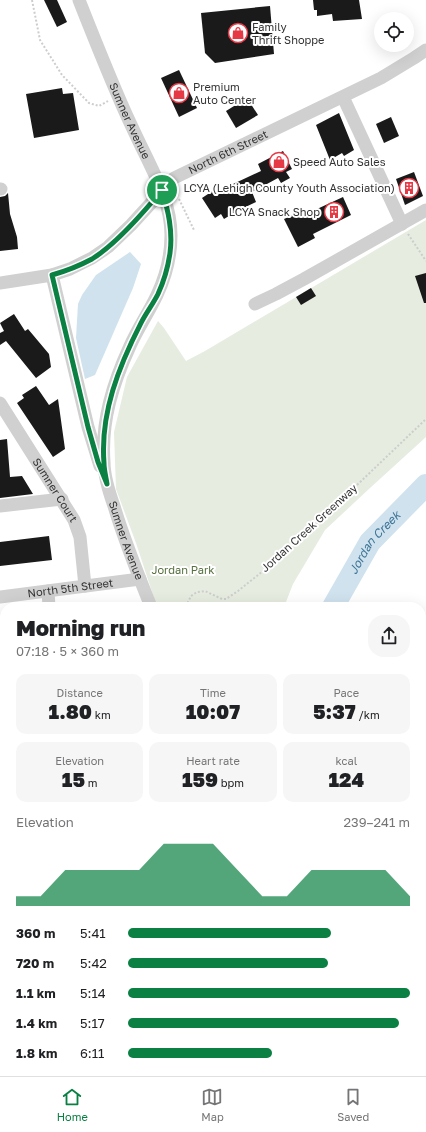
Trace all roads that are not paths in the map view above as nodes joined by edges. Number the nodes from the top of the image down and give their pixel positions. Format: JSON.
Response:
{"nodes":[{"id":1,"x":79,"y":0,"type":"edge"},
{"id":2,"x":426,"y":50,"type":"edge"},
{"id":3,"x":343,"y":97,"type":"junction"},
{"id":4,"x":162,"y":190,"type":"junction"},
{"id":5,"x":426,"y":210,"type":"edge"},
{"id":6,"x":402,"y":224,"type":"junction"},
{"id":7,"x":52,"y":275,"type":"junction"},
{"id":8,"x":0,"y":283,"type":"edge"},
{"id":9,"x":255,"y":304,"type":"dead end"},
{"id":10,"x":0,"y":403,"type":"edge"},
{"id":11,"x":107,"y":484,"type":"junction"},
{"id":12,"x":62,"y":499,"type":"junction"},
{"id":13,"x":0,"y":506,"type":"edge"},
{"id":14,"x":140,"y":579,"type":"junction"},
{"id":15,"x":85,"y":586,"type":"junction"},
{"id":16,"x":48,"y":591,"type":"junction"},
{"id":17,"x":0,"y":598,"type":"edge"},
{"id":18,"x":49,"y":602,"type":"edge"},
{"id":19,"x":149,"y":602,"type":"edge"}],
"edges":[{"from":1,"to":4,"type":"street","name":"Sumner Avenue"},
{"from":2,"to":3,"type":"street","name":"North 6th Street"},
{"from":3,"to":4,"type":"street","name":"North 6th Street"},
{"from":3,"to":6,"type":"street"},
{"from":4,"to":7,"type":"street","name":"North 6th Street"},
{"from":4,"to":11,"type":"street","name":"Sumner Avenue"},
{"from":5,"to":6,"type":"street"},
{"from":6,"to":9,"type":"street"},
{"from":7,"to":8,"type":"street","name":"North 6th Street"},
{"from":7,"to":11,"type":"street"},
{"from":10,"to":12,"type":"street","name":"Sumner Court"},
{"from":11,"to":14,"type":"street","name":"Sumner Avenue"},
{"from":12,"to":13,"type":"street"},
{"from":12,"to":15,"type":"street","name":"Sumner Court"},
{"from":14,"to":15,"type":"street","name":"North 5th Street"},
{"from":14,"to":19,"type":"street","name":"Sumner Avenue"},
{"from":15,"to":16,"type":"street","name":"North 5th Street"},
{"from":16,"to":17,"type":"street","name":"North 5th Street"},
{"from":16,"to":18,"type":"street"}]}
